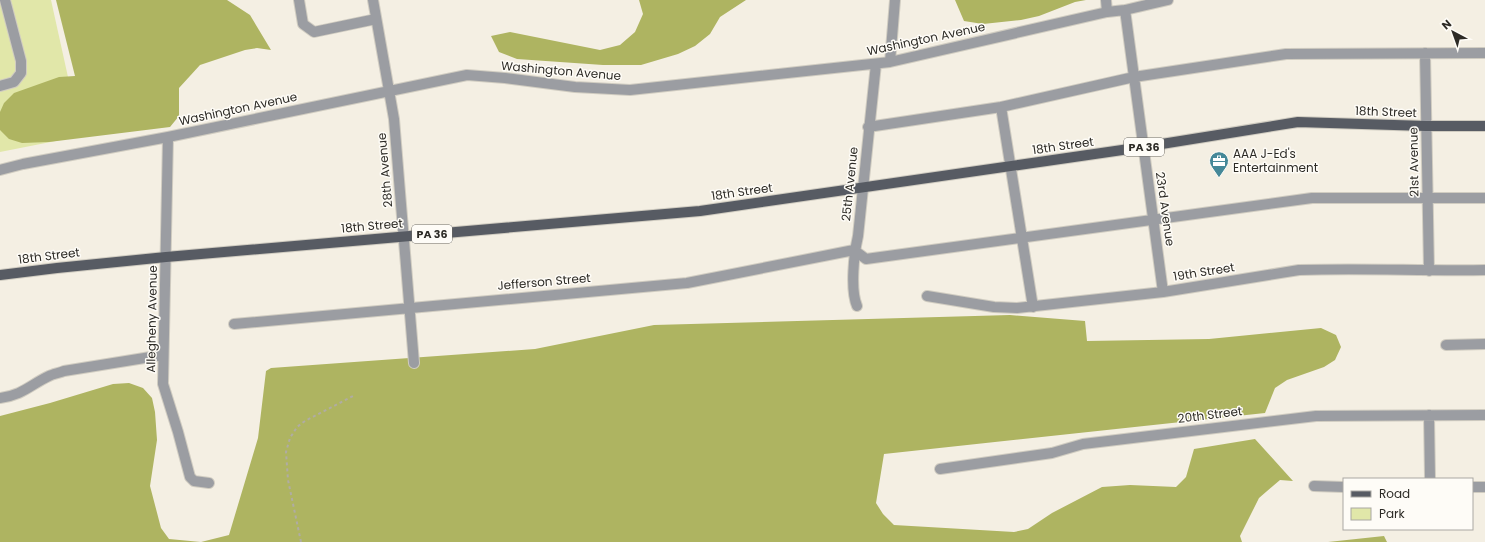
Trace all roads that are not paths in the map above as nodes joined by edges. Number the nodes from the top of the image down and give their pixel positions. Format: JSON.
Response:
{"nodes":[{"id":1,"x":5,"y":0,"type":"edge"},
{"id":2,"x":299,"y":0,"type":"edge"},
{"id":3,"x":372,"y":0,"type":"edge"},
{"id":4,"x":895,"y":0,"type":"edge"},
{"id":5,"x":1106,"y":0,"type":"edge"},
{"id":6,"x":1168,"y":0,"type":"edge"},
{"id":7,"x":1125,"y":10,"type":"junction"},
{"id":8,"x":1107,"y":12,"type":"junction"},
{"id":9,"x":376,"y":19,"type":"junction"},
{"id":10,"x":1425,"y":53,"type":"junction"},
{"id":11,"x":1485,"y":53,"type":"edge"},
{"id":12,"x":890,"y":62,"type":"junction"},
{"id":13,"x":876,"y":64,"type":"junction"},
{"id":14,"x":1134,"y":77,"type":"junction"},
{"id":15,"x":0,"y":86,"type":"edge"},
{"id":16,"x":389,"y":92,"type":"junction"},
{"id":17,"x":1001,"y":107,"type":"junction"},
{"id":18,"x":1426,"y":126,"type":"junction"},
{"id":19,"x":1485,"y":126,"type":"edge"},
{"id":20,"x":868,"y":127,"type":"junction"},
{"id":21,"x":168,"y":137,"type":"junction"},
{"id":22,"x":1144,"y":148,"type":"junction"},
{"id":23,"x":1010,"y":166,"type":"junction"},
{"id":24,"x":0,"y":170,"type":"edge"},
{"id":25,"x":863,"y":187,"type":"junction"},
{"id":26,"x":1427,"y":198,"type":"junction"},
{"id":27,"x":1485,"y":198,"type":"edge"},
{"id":28,"x":1154,"y":220,"type":"junction"},
{"id":29,"x":403,"y":237,"type":"junction"},
{"id":30,"x":1022,"y":238,"type":"junction"},
{"id":31,"x":854,"y":250,"type":"junction"},
{"id":32,"x":166,"y":257,"type":"junction"},
{"id":33,"x":1485,"y":270,"type":"edge"},
{"id":34,"x":1429,"y":271,"type":"junction"},
{"id":35,"x":0,"y":275,"type":"edge"},
{"id":36,"x":1163,"y":292,"type":"junction"},
{"id":37,"x":927,"y":296,"type":"dead end"},
{"id":38,"x":857,"y":306,"type":"dead end"},
{"id":39,"x":409,"y":307,"type":"junction"},
{"id":40,"x":1033,"y":307,"type":"junction"},
{"id":41,"x":234,"y":324,"type":"dead end"},
{"id":42,"x":1485,"y":344,"type":"edge"},
{"id":43,"x":1446,"y":345,"type":"dead end"},
{"id":44,"x":164,"y":355,"type":"junction"},
{"id":45,"x":414,"y":363,"type":"dead end"},
{"id":46,"x":0,"y":398,"type":"edge"},
{"id":47,"x":1429,"y":415,"type":"junction"},
{"id":48,"x":1485,"y":415,"type":"edge"},
{"id":49,"x":940,"y":469,"type":"dead end"},
{"id":50,"x":1430,"y":478,"type":"edge"},
{"id":51,"x":209,"y":483,"type":"dead end"},
{"id":52,"x":1314,"y":486,"type":"dead end"},
{"id":53,"x":1343,"y":486,"type":"edge"},
{"id":54,"x":1473,"y":487,"type":"edge"},
{"id":55,"x":1485,"y":487,"type":"edge"}],
"edges":[{"from":1,"to":15,"type":"street"},
{"from":2,"to":9,"type":"street"},
{"from":3,"to":9,"type":"street","name":"28th Avenue"},
{"from":4,"to":12,"type":"street"},
{"from":5,"to":8,"type":"street"},
{"from":6,"to":7,"type":"street","name":"Washington Avenue"},
{"from":7,"to":8,"type":"street","name":"Washington Avenue"},
{"from":7,"to":14,"type":"street","name":"23rd Avenue"},
{"from":8,"to":12,"type":"street","name":"Washington Avenue"},
{"from":9,"to":16,"type":"street","name":"28th Avenue"},
{"from":10,"to":11,"type":"street"},
{"from":10,"to":14,"type":"street"},
{"from":10,"to":18,"type":"street","name":"21st Avenue"},
{"from":12,"to":13,"type":"street","name":"Washington Avenue"},
{"from":13,"to":16,"type":"street","name":"Washington Avenue"},
{"from":13,"to":20,"type":"street","name":"25th Avenue"},
{"from":14,"to":17,"type":"street"},
{"from":14,"to":22,"type":"street","name":"23rd Avenue"},
{"from":16,"to":21,"type":"street","name":"Washington Avenue"},
{"from":16,"to":29,"type":"street","name":"28th Avenue"},
{"from":17,"to":20,"type":"street"},
{"from":17,"to":23,"type":"street"},
{"from":18,"to":19,"type":"main road","name":"18th Street","number":"PA 36"},
{"from":18,"to":22,"type":"main road","name":"18th Street","number":"PA 36"},
{"from":18,"to":26,"type":"street","name":"21st Avenue"},
{"from":20,"to":25,"type":"street","name":"25th Avenue"},
{"from":21,"to":24,"type":"street","name":"Washington Avenue"},
{"from":21,"to":32,"type":"street","name":"Allegheny Avenue"},
{"from":22,"to":23,"type":"main road","name":"18th Street","number":"PA 36"},
{"from":22,"to":28,"type":"street","name":"23rd Avenue"},
{"from":23,"to":25,"type":"main road","name":"18th Street","number":"PA 36"},
{"from":23,"to":30,"type":"street"},
{"from":25,"to":29,"type":"main road","name":"18th Street","number":"PA 36"},
{"from":25,"to":31,"type":"street","name":"25th Avenue"},
{"from":26,"to":27,"type":"street"},
{"from":26,"to":28,"type":"street"},
{"from":26,"to":34,"type":"street","name":"21st Avenue"},
{"from":28,"to":30,"type":"street"},
{"from":28,"to":36,"type":"street","name":"23rd Avenue"},
{"from":29,"to":32,"type":"main road","name":"18th Street","number":"PA 36"},
{"from":29,"to":39,"type":"street","name":"28th Avenue"},
{"from":30,"to":31,"type":"street"},
{"from":30,"to":40,"type":"street"},
{"from":31,"to":38,"type":"street","name":"25th Avenue"},
{"from":31,"to":39,"type":"street","name":"Jefferson Street"},
{"from":32,"to":35,"type":"main road","name":"18th Street","number":"PA 36"},
{"from":32,"to":44,"type":"street","name":"Allegheny Avenue"},
{"from":33,"to":34,"type":"street","name":"19th Street"},
{"from":34,"to":36,"type":"street","name":"19th Street"},
{"from":36,"to":40,"type":"street","name":"19th Street"},
{"from":37,"to":40,"type":"street","name":"19th Street"},
{"from":39,"to":41,"type":"street","name":"Jefferson Street"},
{"from":39,"to":45,"type":"street","name":"28th Avenue"},
{"from":42,"to":43,"type":"street"},
{"from":44,"to":46,"type":"street"},
{"from":44,"to":51,"type":"street","name":"Allegheny Avenue"},
{"from":47,"to":48,"type":"street","name":"20th Street"},
{"from":47,"to":49,"type":"street","name":"20th Street"},
{"from":47,"to":50,"type":"street"},
{"from":52,"to":53,"type":"street"},
{"from":54,"to":55,"type":"street"}]}
